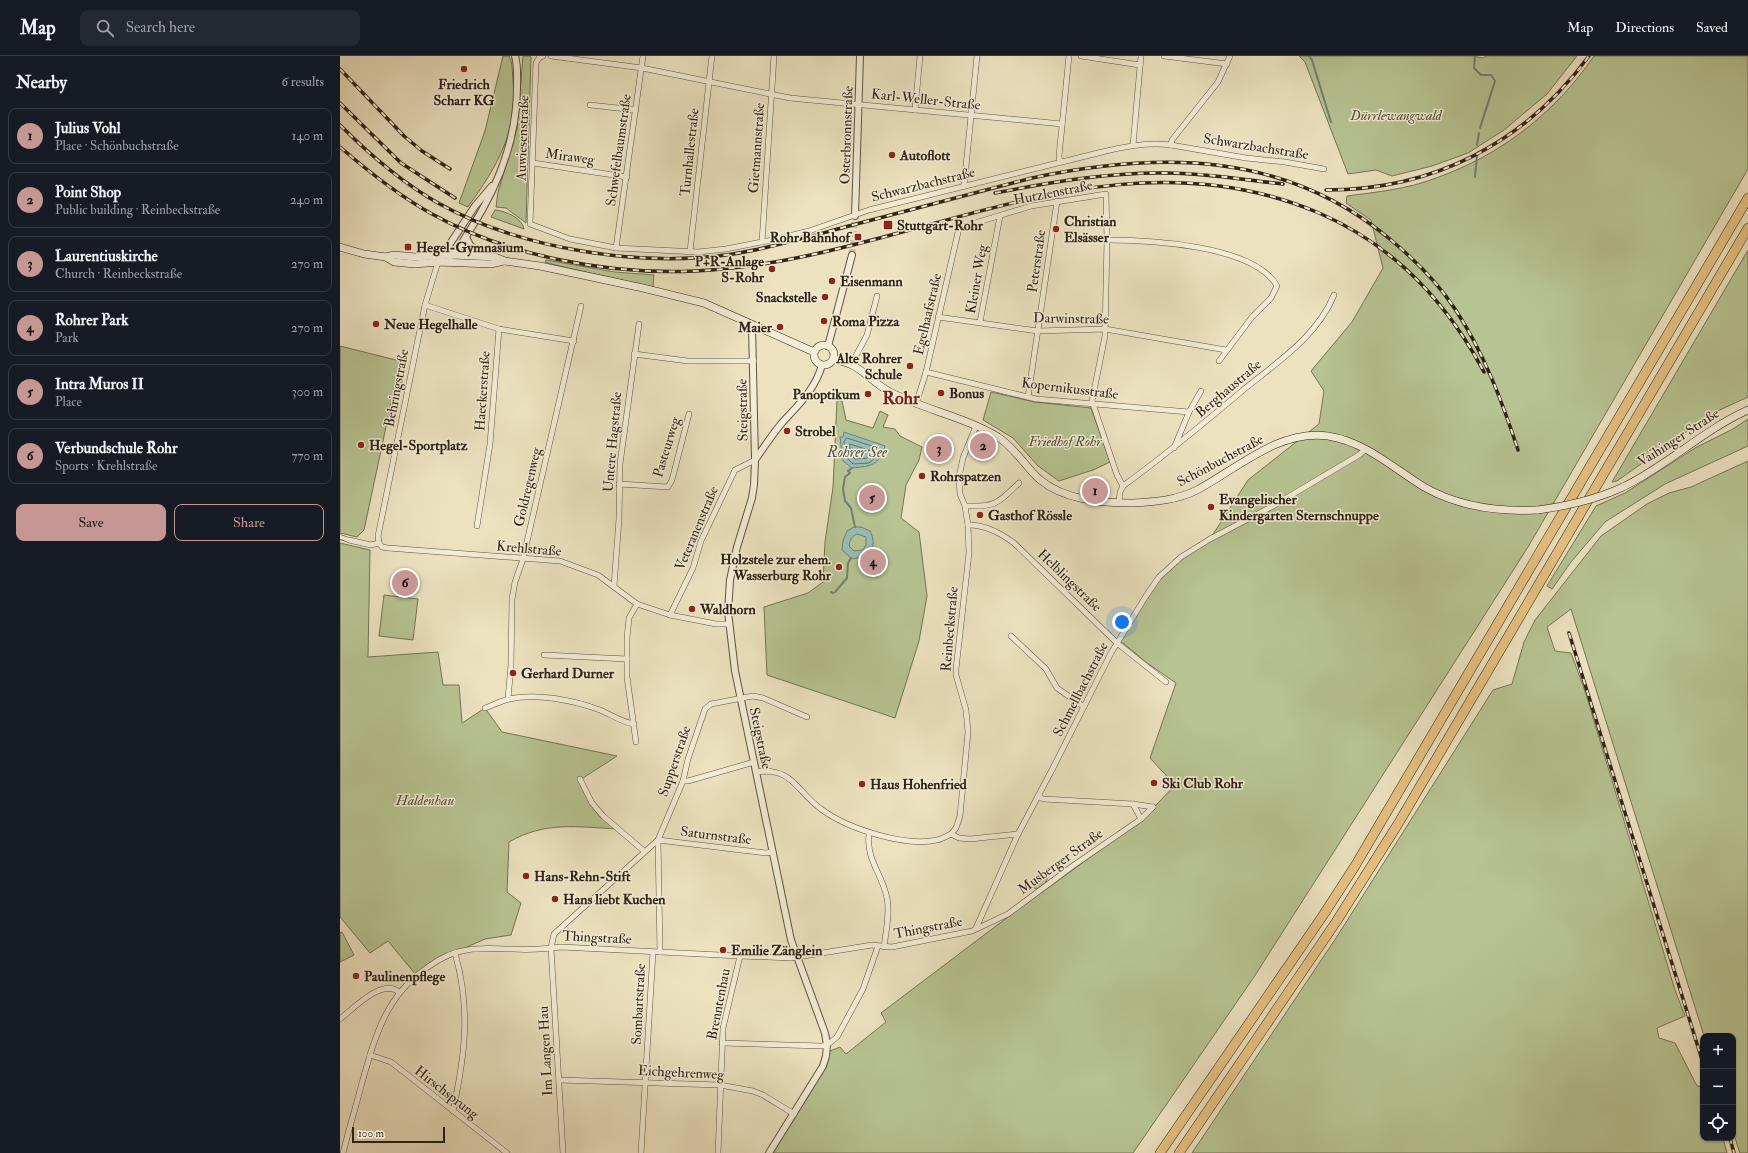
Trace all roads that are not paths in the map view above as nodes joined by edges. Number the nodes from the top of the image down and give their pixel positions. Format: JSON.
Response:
{"nodes":[{"id":1,"x":515,"y":56,"type":"edge"},
{"id":2,"x":543,"y":56,"type":"edge"},
{"id":3,"x":551,"y":56,"type":"edge"},
{"id":4,"x":643,"y":56,"type":"edge"},
{"id":5,"x":712,"y":56,"type":"edge"},
{"id":6,"x":774,"y":56,"type":"edge"},
{"id":7,"x":860,"y":56,"type":"edge"},
{"id":8,"x":920,"y":56,"type":"edge"},
{"id":9,"x":977,"y":56,"type":"edge"},
{"id":10,"x":1069,"y":56,"type":"edge"},
{"id":11,"x":1081,"y":56,"type":"edge"},
{"id":12,"x":1141,"y":56,"type":"edge"},
{"id":13,"x":1164,"y":56,"type":"edge"},
{"id":14,"x":1230,"y":56,"type":"edge"},
{"id":15,"x":1227,"y":64,"type":"junction"},
{"id":16,"x":1140,"y":65,"type":"junction"},
{"id":17,"x":642,"y":68,"type":"junction"},
{"id":18,"x":708,"y":82,"type":"junction"},
{"id":19,"x":772,"y":95,"type":"junction"},
{"id":20,"x":590,"y":105,"type":"dead end"},
{"id":21,"x":859,"y":105,"type":"junction"},
{"id":22,"x":636,"y":110,"type":"junction"},
{"id":23,"x":915,"y":110,"type":"junction"},
{"id":24,"x":970,"y":116,"type":"junction"},
{"id":25,"x":1062,"y":124,"type":"junction"},
{"id":26,"x":1133,"y":145,"type":"junction"},
{"id":27,"x":1171,"y":145,"type":"junction"},
{"id":28,"x":1060,"y":162,"type":"junction"},
{"id":29,"x":533,"y":163,"type":"junction"},
{"id":30,"x":1324,"y":169,"type":"dead end"},
{"id":31,"x":499,"y":177,"type":"junction"},
{"id":32,"x":627,"y":177,"type":"junction"},
{"id":33,"x":964,"y":186,"type":"junction"},
{"id":34,"x":1748,"y":198,"type":"edge"},
{"id":35,"x":1056,"y":201,"type":"junction"},
{"id":36,"x":855,"y":216,"type":"junction"},
{"id":37,"x":1000,"y":216,"type":"junction"},
{"id":38,"x":530,"y":224,"type":"joint"},
{"id":39,"x":959,"y":228,"type":"joint"},
{"id":40,"x":1748,"y":228,"type":"edge"},
{"id":41,"x":466,"y":237,"type":"junction"},
{"id":42,"x":1107,"y":240,"type":"junction"},
{"id":43,"x":762,"y":242,"type":"junction"},
{"id":44,"x":340,"y":247,"type":"edge"},
{"id":45,"x":616,"y":248,"type":"junction"},
{"id":46,"x":690,"y":251,"type":"junction"},
{"id":47,"x":442,"y":255,"type":"junction"},
{"id":48,"x":452,"y":255,"type":"junction"},
{"id":49,"x":482,"y":255,"type":"junction"},
{"id":50,"x":852,"y":255,"type":"tunnel mouth"},
{"id":51,"x":386,"y":257,"type":"junction"},
{"id":52,"x":504,"y":261,"type":"junction"},
{"id":53,"x":438,"y":262,"type":"junction"},
{"id":54,"x":877,"y":296,"type":"dead end"},
{"id":55,"x":1334,"y":296,"type":"dead end"},
{"id":56,"x":425,"y":305,"type":"junction"},
{"id":57,"x":581,"y":306,"type":"dead end"},
{"id":58,"x":938,"y":317,"type":"junction"},
{"id":59,"x":980,"y":322,"type":"junction"},
{"id":60,"x":639,"y":324,"type":"dead end"},
{"id":61,"x":752,"y":326,"type":"junction"},
{"id":62,"x":499,"y":329,"type":"junction"},
{"id":63,"x":1105,"y":329,"type":"junction"},
{"id":64,"x":1038,"y":331,"type":"junction"},
{"id":65,"x":574,"y":341,"type":"junction"},
{"id":66,"x":828,"y":346,"type":"junction"},
{"id":67,"x":1226,"y":350,"type":"junction"},
{"id":68,"x":814,"y":352,"type":"junction"},
{"id":69,"x":634,"y":354,"type":"junction"},
{"id":70,"x":833,"y":359,"type":"junction"},
{"id":71,"x":754,"y":361,"type":"junction"},
{"id":72,"x":1219,"y":361,"type":"dead end"},
{"id":73,"x":822,"y":365,"type":"junction"},
{"id":74,"x":852,"y":365,"type":"junction"},
{"id":75,"x":926,"y":372,"type":"junction"},
{"id":76,"x":1201,"y":391,"type":"dead end"},
{"id":77,"x":1028,"y":397,"type":"junction"},
{"id":78,"x":916,"y":404,"type":"junction"},
{"id":79,"x":1093,"y":404,"type":"junction"},
{"id":80,"x":1748,"y":410,"type":"edge"},
{"id":81,"x":1189,"y":412,"type":"junction"},
{"id":82,"x":689,"y":414,"type":"dead end"},
{"id":83,"x":976,"y":426,"type":"junction"},
{"id":84,"x":754,"y":441,"type":"junction"},
{"id":85,"x":766,"y":444,"type":"junction"},
{"id":86,"x":1366,"y":448,"type":"junction"},
{"id":87,"x":1173,"y":449,"type":"junction"},
{"id":88,"x":755,"y":460,"type":"junction"},
{"id":89,"x":1019,"y":483,"type":"dead end"},
{"id":90,"x":619,"y":484,"type":"junction"},
{"id":91,"x":1122,"y":486,"type":"junction"},
{"id":92,"x":1119,"y":502,"type":"junction"},
{"id":93,"x":965,"y":506,"type":"junction"},
{"id":94,"x":1538,"y":510,"type":"joint"},
{"id":95,"x":968,"y":525,"type":"junction"},
{"id":96,"x":477,"y":526,"type":"dead end"},
{"id":97,"x":340,"y":537,"type":"edge"},
{"id":98,"x":349,"y":540,"type":"joint"},
{"id":99,"x":379,"y":543,"type":"junction"},
{"id":100,"x":523,"y":559,"type":"junction"},
{"id":101,"x":614,"y":586,"type":"junction"},
{"id":102,"x":637,"y":604,"type":"junction"},
{"id":103,"x":670,"y":615,"type":"junction"},
{"id":104,"x":729,"y":624,"type":"junction"},
{"id":105,"x":1011,"y":636,"type":"dead end"},
{"id":106,"x":1117,"y":643,"type":"junction"},
{"id":107,"x":544,"y":655,"type":"dead end"},
{"id":108,"x":626,"y":659,"type":"junction"},
{"id":109,"x":1166,"y":682,"type":"dead end"},
{"id":110,"x":741,"y":698,"type":"junction"},
{"id":111,"x":508,"y":699,"type":"junction"},
{"id":112,"x":1084,"y":707,"type":"junction"},
{"id":113,"x":485,"y":708,"type":"dead end"},
{"id":114,"x":807,"y":717,"type":"dead end"},
{"id":115,"x":634,"y":724,"type":"junction"},
{"id":116,"x":636,"y":742,"type":"dead end"},
{"id":117,"x":754,"y":762,"type":"junction"},
{"id":118,"x":756,"y":772,"type":"junction"},
{"id":119,"x":580,"y":780,"type":"dead end"},
{"id":120,"x":682,"y":781,"type":"junction"},
{"id":121,"x":1038,"y":796,"type":"junction"},
{"id":122,"x":1133,"y":804,"type":"junction"},
{"id":123,"x":1141,"y":819,"type":"junction"},
{"id":124,"x":869,"y":833,"type":"junction"},
{"id":125,"x":951,"y":834,"type":"junction"},
{"id":126,"x":1018,"y":834,"type":"junction"},
{"id":127,"x":658,"y":840,"type":"junction"},
{"id":128,"x":644,"y":851,"type":"junction"},
{"id":129,"x":772,"y":852,"type":"junction"},
{"id":130,"x":976,"y":929,"type":"junction"},
{"id":131,"x":878,"y":946,"type":"junction"},
{"id":132,"x":884,"y":947,"type":"junction"},
{"id":133,"x":551,"y":948,"type":"junction"},
{"id":134,"x":455,"y":952,"type":"junction"},
{"id":135,"x":653,"y":952,"type":"junction"},
{"id":136,"x":660,"y":952,"type":"junction"},
{"id":137,"x":740,"y":956,"type":"junction"},
{"id":138,"x":797,"y":956,"type":"junction"},
{"id":139,"x":399,"y":992,"type":"junction"},
{"id":140,"x":340,"y":1019,"type":"edge"},
{"id":141,"x":722,"y":1043,"type":"junction"},
{"id":142,"x":827,"y":1046,"type":"junction"},
{"id":143,"x":370,"y":1055,"type":"junction"},
{"id":144,"x":559,"y":1080,"type":"junction"},
{"id":145,"x":646,"y":1082,"type":"junction"},
{"id":146,"x":720,"y":1085,"type":"junction"},
{"id":147,"x":453,"y":1111,"type":"junction"},
{"id":148,"x":794,"y":1114,"type":"junction"},
{"id":149,"x":343,"y":1153,"type":"edge"},
{"id":150,"x":507,"y":1153,"type":"edge"},
{"id":151,"x":563,"y":1153,"type":"edge"},
{"id":152,"x":641,"y":1153,"type":"edge"},
{"id":153,"x":718,"y":1153,"type":"edge"},
{"id":154,"x":769,"y":1153,"type":"edge"},
{"id":155,"x":1160,"y":1153,"type":"edge"},
{"id":156,"x":1179,"y":1153,"type":"edge"}],
"edges":[{"from":1,"to":31,"type":"street"},
{"from":2,"to":29,"type":"street","name":"Auwiesenstraße"},
{"from":3,"to":17,"type":"street","name":"Karl-Weller-Straße"},
{"from":4,"to":17,"type":"street","name":"Schwefelbaumstraße"},
{"from":5,"to":18,"type":"street","name":"Turnhallestraße"},
{"from":6,"to":19,"type":"street","name":"Gietmannstraße"},
{"from":7,"to":21,"type":"street","name":"Osterbronnstraße"},
{"from":8,"to":23,"type":"street"},
{"from":9,"to":24,"type":"street"},
{"from":10,"to":25,"type":"street"},
{"from":11,"to":16,"type":"street"},
{"from":12,"to":16,"type":"street"},
{"from":13,"to":15,"type":"street"},
{"from":14,"to":15,"type":"street"},
{"from":15,"to":27,"type":"street"},
{"from":16,"to":26,"type":"street"},
{"from":17,"to":18,"type":"street","name":"Karl-Weller-Straße"},
{"from":17,"to":22,"type":"street","name":"Schwefelbaumstraße"},
{"from":18,"to":19,"type":"street","name":"Karl-Weller-Straße"},
{"from":18,"to":46,"type":"street","name":"Turnhallestraße"},
{"from":19,"to":21,"type":"street","name":"Karl-Weller-Straße"},
{"from":19,"to":43,"type":"street","name":"Gietmannstraße"},
{"from":20,"to":22,"type":"street"},
{"from":21,"to":23,"type":"street","name":"Karl-Weller-Straße"},
{"from":21,"to":36,"type":"street","name":"Osterbronnstraße"},
{"from":22,"to":32,"type":"street","name":"Schwefelbaumstraße"},
{"from":23,"to":24,"type":"street","name":"Karl-Weller-Straße"},
{"from":24,"to":25,"type":"street","name":"Karl-Weller-Straße"},
{"from":24,"to":33,"type":"street"},
{"from":25,"to":28,"type":"street"},
{"from":26,"to":27,"type":"street","name":"Schwarzbachstraße"},
{"from":26,"to":28,"type":"street","name":"Schwarzbachstraße"},
{"from":27,"to":30,"type":"street","name":"Schwarzbachstraße"},
{"from":28,"to":33,"type":"street","name":"Schwarzbachstraße"},
{"from":29,"to":32,"type":"street","name":"Miraweg"},
{"from":29,"to":38,"type":"street","name":"Auwiesenstraße"},
{"from":31,"to":41,"type":"street"},
{"from":31,"to":47,"type":"street"},
{"from":32,"to":45,"type":"street","name":"Schwefelbaumstraße"},
{"from":33,"to":36,"type":"street","name":"Schwarzbachstraße"},
{"from":34,"to":155,"type":"highway"},
{"from":35,"to":37,"type":"street","name":"Hutzlenstraße"},
{"from":35,"to":42,"type":"street","name":"Hutzlenstraße"},
{"from":35,"to":64,"type":"street","name":"Peterstraße"},
{"from":36,"to":43,"type":"street","name":"Schwarzbachstraße"},
{"from":37,"to":39,"type":"street","name":"Hutzlenstraße"},
{"from":37,"to":59,"type":"street","name":"Kleiner Weg"},
{"from":38,"to":45,"type":"street","name":"Schwarzbachstraße"},
{"from":39,"to":58,"type":"street","name":"Egelhaafstraße"},
{"from":40,"to":156,"type":"highway"},
{"from":41,"to":48,"type":"street"},
{"from":41,"to":49,"type":"street"},
{"from":42,"to":63,"type":"street"},
{"from":42,"to":67,"type":"street"},
{"from":43,"to":46,"type":"street","name":"Schwarzbachstraße"},
{"from":44,"to":51,"type":"main road"},
{"from":45,"to":46,"type":"street","name":"Schwarzbachstraße"},
{"from":47,"to":48,"type":"main road"},
{"from":47,"to":51,"type":"main road"},
{"from":47,"to":53,"type":"street"},
{"from":48,"to":49,"type":"main road"},
{"from":48,"to":53,"type":"street"},
{"from":49,"to":52,"type":"main road"},
{"from":50,"to":66,"type":"street"},
{"from":51,"to":53,"type":"main road"},
{"from":52,"to":53,"type":"main road"},
{"from":52,"to":61,"type":"main road"},
{"from":53,"to":56,"type":"street","name":"Behringstraße"},
{"from":54,"to":74,"type":"street"},
{"from":55,"to":87,"type":"street","name":"Berghaustraße"},
{"from":56,"to":62,"type":"street"},
{"from":56,"to":99,"type":"street","name":"Behringstraße"},
{"from":57,"to":65,"type":"street","name":"Goldregenweg"},
{"from":58,"to":59,"type":"street","name":"Darwinstraße"},
{"from":58,"to":75,"type":"street","name":"Egelhaafstraße"},
{"from":59,"to":64,"type":"street","name":"Darwinstraße"},
{"from":60,"to":69,"type":"street","name":"Untere Hagstraße"},
{"from":61,"to":68,"type":"main road"},
{"from":61,"to":71,"type":"street","name":"Steigstraße"},
{"from":62,"to":65,"type":"street"},
{"from":62,"to":96,"type":"street","name":"Haeckerstraße"},
{"from":63,"to":64,"type":"street","name":"Darwinstraße"},
{"from":63,"to":67,"type":"street","name":"Darwinstraße"},
{"from":63,"to":79,"type":"street"},
{"from":64,"to":77,"type":"street","name":"Peterstraße"},
{"from":65,"to":100,"type":"street","name":"Goldregenweg"},
{"from":66,"to":68,"type":"main road"},
{"from":66,"to":70,"type":"main road"},
{"from":67,"to":72,"type":"street"},
{"from":68,"to":73,"type":"main road"},
{"from":69,"to":71,"type":"street"},
{"from":69,"to":90,"type":"street","name":"Untere Hagstraße"},
{"from":70,"to":73,"type":"main road"},
{"from":70,"to":74,"type":"main road","name":"Schönbuchstraße"},
{"from":71,"to":84,"type":"street","name":"Steigstraße"},
{"from":73,"to":85,"type":"street"},
{"from":74,"to":78,"type":"main road","name":"Schönbuchstraße"},
{"from":75,"to":77,"type":"street","name":"Kopernikusstraße"},
{"from":75,"to":78,"type":"street","name":"Egelhaafstraße"},
{"from":76,"to":81,"type":"street"},
{"from":77,"to":79,"type":"street","name":"Kopernikusstraße"},
{"from":78,"to":83,"type":"main road","name":"Schönbuchstraße"},
{"from":79,"to":81,"type":"street","name":"Kopernikusstraße"},
{"from":79,"to":91,"type":"street"},
{"from":80,"to":94,"type":"main road","name":"Vaihinger Straße","bridge":true},
{"from":81,"to":87,"type":"street"},
{"from":82,"to":90,"type":"street","name":"Pasteurweg"},
{"from":83,"to":92,"type":"main road","name":"Schönbuchstraße"},
{"from":83,"to":93,"type":"street","name":"Reinbeckstraße"},
{"from":84,"to":85,"type":"street"},
{"from":84,"to":88,"type":"street","name":"Steigstraße"},
{"from":85,"to":88,"type":"street"},
{"from":86,"to":92,"type":"main road","name":"Schönbuchstraße"},
{"from":86,"to":94,"type":"main road","name":"Schönbuchstraße"},
{"from":86,"to":106,"type":"street","name":"Schmellbachstraße"},
{"from":87,"to":91,"type":"street","name":"Berghaustraße"},
{"from":88,"to":103,"type":"street","name":"Veteranenstraße"},
{"from":88,"to":104,"type":"street","name":"Steigstraße"},
{"from":89,"to":93,"type":"street"},
{"from":90,"to":101,"type":"street","name":"Untere Hagstraße"},
{"from":91,"to":92,"type":"street"},
{"from":93,"to":95,"type":"street","name":"Reinbeckstraße"},
{"from":95,"to":106,"type":"street","name":"Helblingstraße"},
{"from":95,"to":125,"type":"street","name":"Reinbeckstraße"},
{"from":97,"to":98,"type":"street","name":"Krehlstraße"},
{"from":98,"to":99,"type":"street","name":"Krehlstraße"},
{"from":99,"to":100,"type":"street","name":"Krehlstraße"},
{"from":100,"to":101,"type":"street","name":"Krehlstraße"},
{"from":100,"to":111,"type":"street","name":"Goldregenweg"},
{"from":101,"to":102,"type":"street","name":"Krehlstraße"},
{"from":102,"to":103,"type":"street","name":"Krehlstraße"},
{"from":102,"to":108,"type":"street"},
{"from":103,"to":104,"type":"street","name":"Krehlstraße"},
{"from":104,"to":110,"type":"street","name":"Steigstraße"},
{"from":105,"to":112,"type":"street"},
{"from":106,"to":109,"type":"street","name":"Helblingstraße"},
{"from":106,"to":112,"type":"street","name":"Schmellbachstraße"},
{"from":107,"to":108,"type":"street"},
{"from":108,"to":115,"type":"street"},
{"from":110,"to":114,"type":"street","name":"Supperstraße"},
{"from":110,"to":117,"type":"street","name":"Steigstraße"},
{"from":110,"to":120,"type":"street","name":"Supperstraße"},
{"from":111,"to":113,"type":"street"},
{"from":111,"to":115,"type":"street"},
{"from":112,"to":121,"type":"street","name":"Schmellbachstraße"},
{"from":115,"to":116,"type":"street"},
{"from":117,"to":118,"type":"street","name":"Steigstraße"},
{"from":117,"to":120,"type":"street"},
{"from":118,"to":124,"type":"street"},
{"from":118,"to":129,"type":"street","name":"Steigstraße"},
{"from":119,"to":128,"type":"street"},
{"from":120,"to":127,"type":"street","name":"Supperstraße"},
{"from":121,"to":122,"type":"street"},
{"from":121,"to":126,"type":"street","name":"Schmellbachstraße"},
{"from":122,"to":123,"type":"street"},
{"from":122,"to":123,"type":"street","name":"Musberger Straße"},
{"from":123,"to":130,"type":"street","name":"Musberger Straße"},
{"from":124,"to":125,"type":"street"},
{"from":124,"to":132,"type":"street"},
{"from":125,"to":126,"type":"street"},
{"from":126,"to":130,"type":"street","name":"Schmellbachstraße"},
{"from":127,"to":128,"type":"street","name":"Supperstraße"},
{"from":127,"to":129,"type":"street","name":"Saturnstraße"},
{"from":127,"to":136,"type":"street","name":"Sombartstraße"},
{"from":128,"to":133,"type":"street","name":"Supperstraße"},
{"from":129,"to":138,"type":"street","name":"Steigstraße"},
{"from":130,"to":132,"type":"street","name":"Thingstraße"},
{"from":131,"to":132,"type":"street","name":"Thingstraße"},
{"from":131,"to":138,"type":"street","name":"Thingstraße"},
{"from":131,"to":142,"type":"street"},
{"from":133,"to":134,"type":"street","name":"Thingstraße"},
{"from":133,"to":135,"type":"street","name":"Thingstraße"},
{"from":133,"to":144,"type":"street","name":"Im Langen Hau"},
{"from":134,"to":139,"type":"street","name":"Thingstraße"},
{"from":134,"to":147,"type":"street"},
{"from":135,"to":136,"type":"street","name":"Thingstraße"},
{"from":135,"to":145,"type":"street","name":"Sombartstraße"},
{"from":136,"to":137,"type":"street","name":"Thingstraße"},
{"from":137,"to":138,"type":"street","name":"Thingstraße"},
{"from":137,"to":141,"type":"street","name":"Brenntenhau"},
{"from":138,"to":142,"type":"street","name":"Steigstraße"},
{"from":139,"to":140,"type":"street"},
{"from":139,"to":143,"type":"street","name":"Thingstraße"},
{"from":141,"to":142,"type":"street"},
{"from":141,"to":146,"type":"street","name":"Brenntenhau"},
{"from":142,"to":148,"type":"street"},
{"from":143,"to":147,"type":"street","name":"Hirschsprung"},
{"from":143,"to":149,"type":"street","name":"Thingstraße"},
{"from":144,"to":145,"type":"street","name":"Eichgehrenweg"},
{"from":144,"to":151,"type":"street","name":"Im Langen Hau"},
{"from":145,"to":146,"type":"street","name":"Eichgehrenweg"},
{"from":145,"to":152,"type":"street","name":"Sombartstraße"},
{"from":146,"to":148,"type":"street","name":"Eichgehrenweg"},
{"from":146,"to":153,"type":"street","name":"Brenntenhau"},
{"from":147,"to":150,"type":"street","name":"Hirschsprung"},
{"from":148,"to":154,"type":"street"}]}
